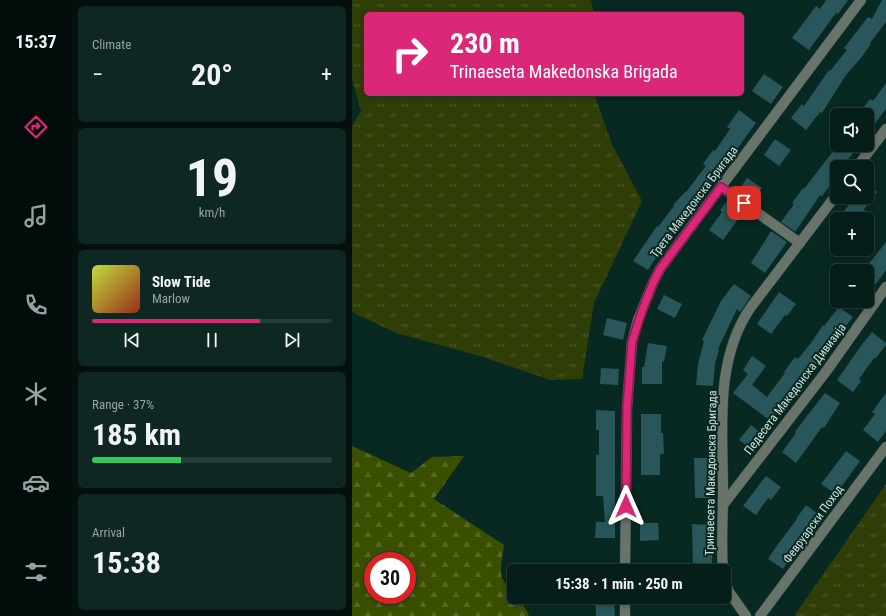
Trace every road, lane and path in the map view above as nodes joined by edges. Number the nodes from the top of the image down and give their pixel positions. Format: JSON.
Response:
{"nodes":[{"id":1,"x":861,"y":0,"type":"edge"},
{"id":2,"x":886,"y":129,"type":"edge"},
{"id":3,"x":862,"y":160,"type":"edge"},
{"id":4,"x":721,"y":187,"type":"junction"},
{"id":5,"x":830,"y":203,"type":"edge"},
{"id":6,"x":800,"y":243,"type":"junction"},
{"id":7,"x":886,"y":287,"type":"edge"},
{"id":8,"x":886,"y":447,"type":"edge"},
{"id":9,"x":723,"y":506,"type":"junction"},
{"id":10,"x":625,"y":564,"type":"edge"},
{"id":11,"x":723,"y":564,"type":"edge"},
{"id":12,"x":731,"y":595,"type":"edge"},
{"id":13,"x":625,"y":604,"type":"edge"},
{"id":14,"x":625,"y":616,"type":"edge"},
{"id":15,"x":746,"y":616,"type":"edge"},
{"id":16,"x":760,"y":616,"type":"edge"}],
"edges":[{"from":1,"to":4,"type":"street","name":"Трета Македонска Бригада"},
{"from":2,"to":3,"type":"street"},
{"from":4,"to":6,"type":"street"},
{"from":4,"to":10,"type":"street","name":"Трета Македонска Бригада"},
{"from":5,"to":6,"type":"street","name":"Тринаесета Македонска Бригада"},
{"from":6,"to":9,"type":"street","name":"Тринаесета Македонска Бригада"},
{"from":7,"to":9,"type":"street","name":"Педесета Македонска Дивизија"},
{"from":8,"to":16,"type":"street","name":"Февруарски Поход"},
{"from":9,"to":11,"type":"street","name":"Тринаесета Македонска Бригада"},
{"from":12,"to":15,"type":"street"},
{"from":13,"to":14,"type":"street"}]}
